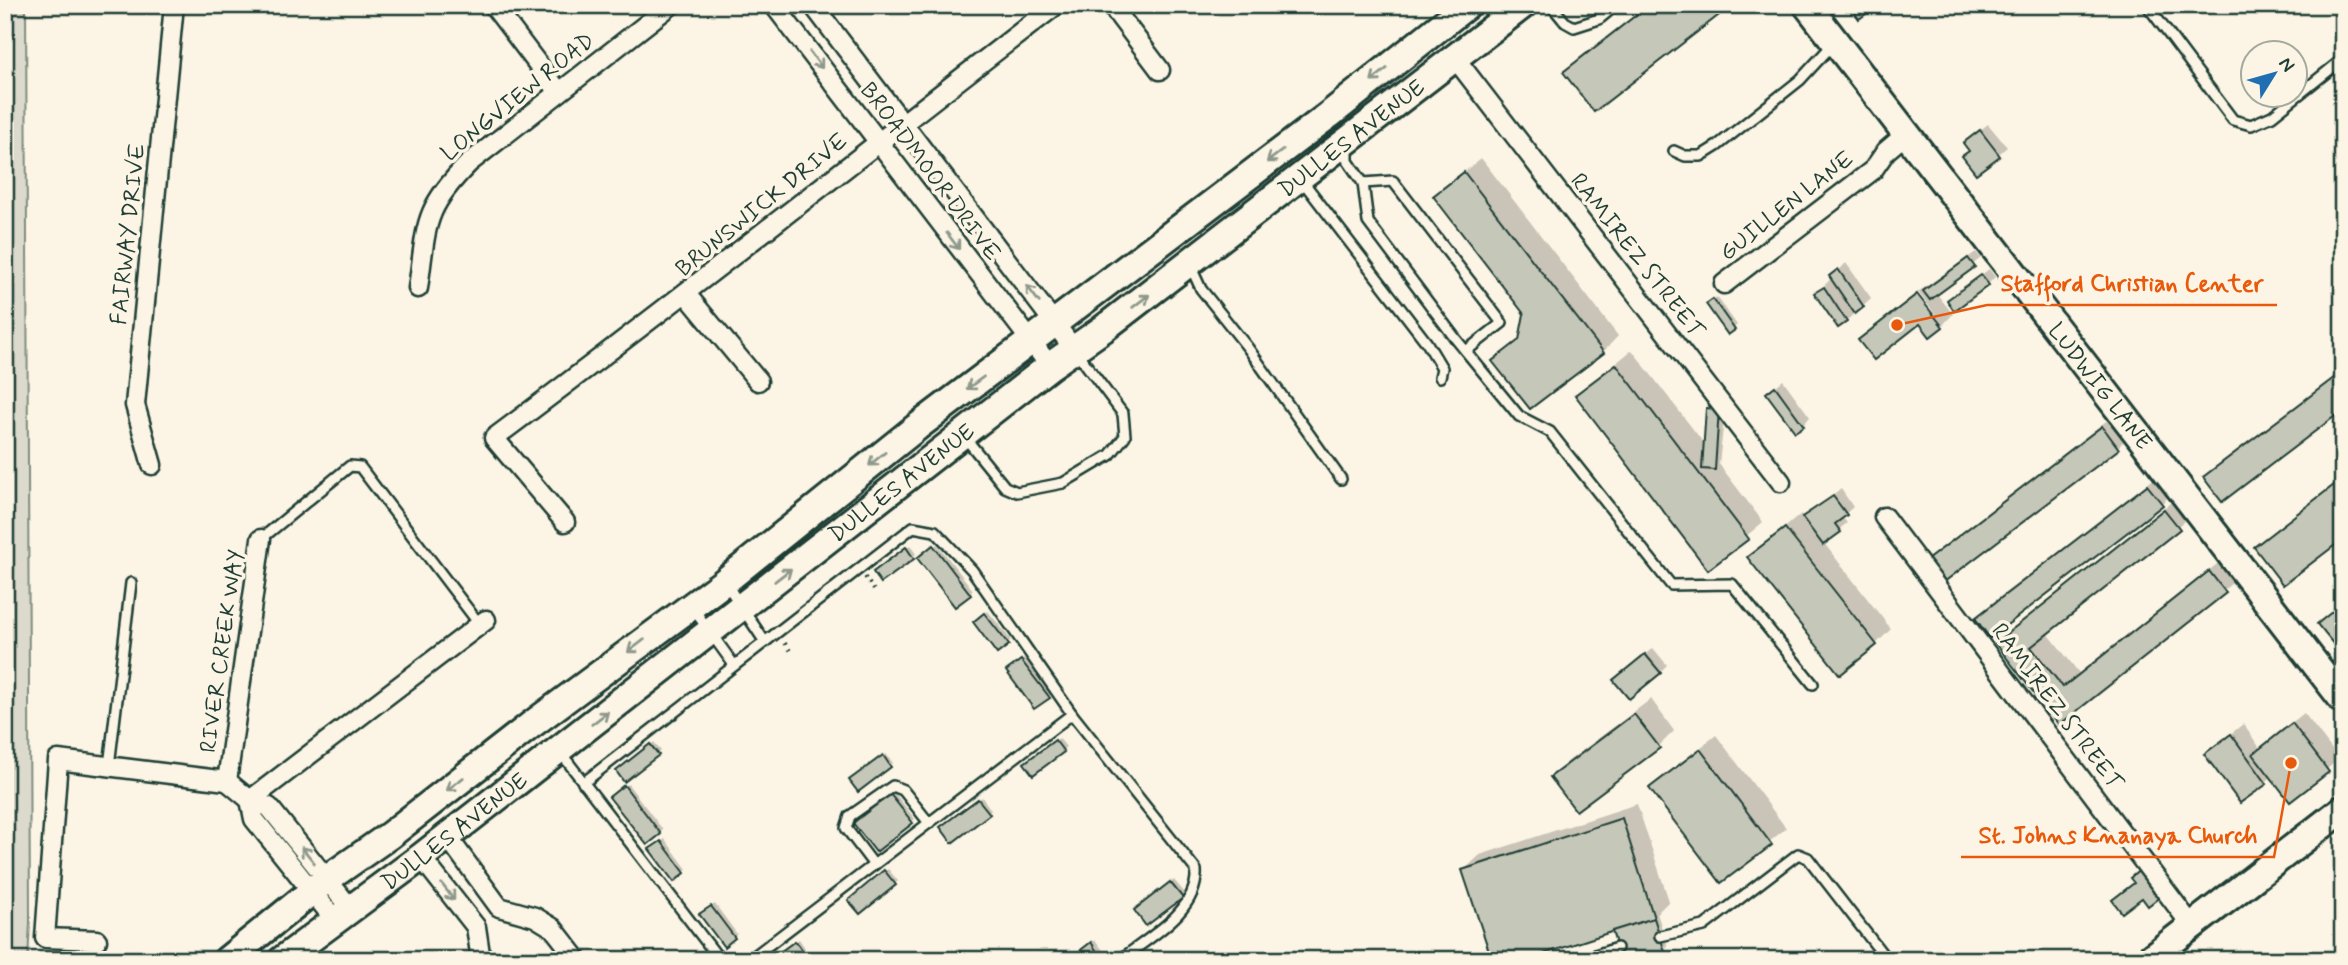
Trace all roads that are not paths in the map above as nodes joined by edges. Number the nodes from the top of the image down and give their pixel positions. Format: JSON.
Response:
{"nodes":[{"id":1,"x":174,"y":5,"type":"edge"},
{"id":2,"x":493,"y":5,"type":"edge"},
{"id":3,"x":671,"y":5,"type":"edge"},
{"id":4,"x":774,"y":5,"type":"edge"},
{"id":5,"x":813,"y":5,"type":"edge"},
{"id":6,"x":1056,"y":5,"type":"edge"},
{"id":7,"x":1111,"y":5,"type":"edge"},
{"id":8,"x":1467,"y":5,"type":"edge"},
{"id":9,"x":1522,"y":5,"type":"edge"},
{"id":10,"x":1551,"y":5,"type":"edge"},
{"id":11,"x":1616,"y":5,"type":"edge"},
{"id":12,"x":1807,"y":5,"type":"edge"},
{"id":13,"x":2147,"y":5,"type":"edge"},
{"id":14,"x":1835,"y":41,"type":"junction"},
{"id":15,"x":1455,"y":58,"type":"junction"},
{"id":16,"x":2343,"y":59,"type":"edge"},
{"id":17,"x":1160,"y":69,"type":"dead end"},
{"id":18,"x":559,"y":92,"type":"junction"},
{"id":19,"x":1329,"y":115,"type":"junction"},
{"id":20,"x":903,"y":122,"type":"junction"},
{"id":21,"x":1906,"y":134,"type":"junction"},
{"id":22,"x":878,"y":141,"type":"junction"},
{"id":23,"x":1348,"y":141,"type":"junction"},
{"id":24,"x":1674,"y":151,"type":"dead end"},
{"id":25,"x":1300,"y":178,"type":"junction"},
{"id":26,"x":1363,"y":183,"type":"junction"},
{"id":27,"x":1189,"y":264,"type":"junction"},
{"id":28,"x":1724,"y":284,"type":"dead end"},
{"id":29,"x":418,"y":288,"type":"dead end"},
{"id":30,"x":687,"y":295,"type":"junction"},
{"id":31,"x":1055,"y":324,"type":"junction"},
{"id":32,"x":1030,"y":343,"type":"junction"},
{"id":33,"x":1074,"y":349,"type":"junction"},
{"id":34,"x":1466,"y":351,"type":"junction"},
{"id":35,"x":1050,"y":366,"type":"junction"},
{"id":36,"x":1440,"y":377,"type":"dead end"},
{"id":37,"x":758,"y":381,"type":"dead end"},
{"id":38,"x":963,"y":434,"type":"junction"},
{"id":39,"x":152,"y":465,"type":"dead end"},
{"id":40,"x":1341,"y":479,"type":"dead end"},
{"id":41,"x":1781,"y":482,"type":"dead end"},
{"id":42,"x":1884,"y":517,"type":"dead end"},
{"id":43,"x":565,"y":522,"type":"dead end"},
{"id":44,"x":261,"y":539,"type":"joint"},
{"id":45,"x":724,"y":582,"type":"junction"},
{"id":46,"x":131,"y":583,"type":"dead end"},
{"id":47,"x":691,"y":606,"type":"junction"},
{"id":48,"x":742,"y":607,"type":"junction"},
{"id":49,"x":483,"y":623,"type":"joint"},
{"id":50,"x":710,"y":632,"type":"junction"},
{"id":51,"x":765,"y":642,"type":"junction"},
{"id":52,"x":734,"y":665,"type":"junction"},
{"id":53,"x":1813,"y":684,"type":"dead end"},
{"id":54,"x":2343,"y":700,"type":"edge"},
{"id":55,"x":1072,"y":714,"type":"junction"},
{"id":56,"x":559,"y":750,"type":"junction"},
{"id":57,"x":109,"y":766,"type":"junction"},
{"id":58,"x":226,"y":781,"type":"junction"},
{"id":59,"x":583,"y":783,"type":"junction"},
{"id":60,"x":250,"y":800,"type":"junction"},
{"id":61,"x":2343,"y":809,"type":"edge"},
{"id":62,"x":929,"y":823,"type":"junction"},
{"id":63,"x":447,"y":836,"type":"junction"},
{"id":64,"x":421,"y":857,"type":"junction"},
{"id":65,"x":874,"y":865,"type":"junction"},
{"id":66,"x":319,"y":885,"type":"junction"},
{"id":67,"x":499,"y":907,"type":"junction"},
{"id":68,"x":343,"y":914,"type":"junction"},
{"id":69,"x":2192,"y":926,"type":"junction"},
{"id":70,"x":476,"y":927,"type":"junction"},
{"id":71,"x":1660,"y":936,"type":"dead end"},
{"id":72,"x":97,"y":940,"type":"dead end"},
{"id":73,"x":1617,"y":948,"type":"dead end"},
{"id":74,"x":1587,"y":959,"type":"edge"},
{"id":75,"x":227,"y":960,"type":"edge"},
{"id":76,"x":282,"y":960,"type":"edge"},
{"id":77,"x":481,"y":960,"type":"edge"},
{"id":78,"x":578,"y":960,"type":"edge"},
{"id":79,"x":720,"y":960,"type":"edge"},
{"id":80,"x":749,"y":960,"type":"edge"},
{"id":81,"x":1121,"y":960,"type":"edge"},
{"id":82,"x":1887,"y":960,"type":"edge"},
{"id":83,"x":2148,"y":960,"type":"edge"}],
"edges":[{"from":1,"to":39,"type":"street","name":"FAIRWAY DRIVE"},
{"from":2,"to":18,"type":"street"},
{"from":3,"to":18,"type":"street","name":"LONGVIEW ROAD"},
{"from":4,"to":22,"type":"street","name":"BROADMOOR DRIVE","one_way":true},
{"from":5,"to":20,"type":"street","name":"BROADMOOR DRIVE"},
{"from":6,"to":20,"type":"street","name":"BRUNSWICK DRIVE"},
{"from":7,"to":17,"type":"street"},
{"from":8,"to":19,"type":"main road","name":"DULLES AVENUE","one_way":true},
{"from":9,"to":15,"type":"main road","name":"DULLES AVENUE"},
{"from":10,"to":11,"type":"lane"},
{"from":12,"to":14,"type":"main road","name":"LUDWIG LANE"},
{"from":13,"to":16,"type":"lane"},
{"from":14,"to":21,"type":"main road","name":"LUDWIG LANE"},
{"from":14,"to":24,"type":"lane"},
{"from":15,"to":23,"type":"main road","name":"DULLES AVENUE"},
{"from":15,"to":41,"type":"street","name":"RAMIREZ STREET"},
{"from":18,"to":29,"type":"street","name":"LONGVIEW ROAD"},
{"from":19,"to":23,"type":"main road"},
{"from":19,"to":31,"type":"main road","name":"DULLES AVENUE","one_way":true},
{"from":20,"to":22,"type":"street","name":"BRUNSWICK DRIVE"},
{"from":31,"to":20,"type":"street","name":"BROADMOOR DRIVE","one_way":true},
{"from":21,"to":28,"type":"street","name":"GUILLEN LANE"},
{"from":21,"to":54,"type":"main road","name":"LUDWIG LANE"},
{"from":22,"to":30,"type":"street","name":"BRUNSWICK DRIVE"},
{"from":22,"to":32,"type":"street","name":"BROADMOOR DRIVE","one_way":true},
{"from":23,"to":25,"type":"main road","name":"DULLES AVENUE"},
{"from":23,"to":26,"type":"lane"},
{"from":25,"to":27,"type":"main road","name":"DULLES AVENUE"},
{"from":25,"to":36,"type":"lane"},
{"from":26,"to":34,"type":"lane"},
{"from":26,"to":34,"type":"lane"},
{"from":33,"to":27,"type":"main road","name":"DULLES AVENUE","one_way":true},
{"from":27,"to":40,"type":"lane"},
{"from":30,"to":37,"type":"street"},
{"from":30,"to":43,"type":"street","name":"BRUNSWICK DRIVE"},
{"from":31,"to":32,"type":"main road","name":"DULLES AVENUE"},
{"from":31,"to":33,"type":"street","name":"BROADMOOR DRIVE"},
{"from":32,"to":35,"type":"street","name":"BROADMOOR DRIVE"},
{"from":32,"to":45,"type":"main road","name":"DULLES AVENUE","one_way":true},
{"from":33,"to":35,"type":"main road","name":"DULLES AVENUE"},
{"from":33,"to":38,"type":"lane"},
{"from":34,"to":53,"type":"lane"},
{"from":35,"to":38,"type":"main road","name":"DULLES AVENUE"},
{"from":48,"to":38,"type":"main road","name":"DULLES AVENUE","one_way":true},
{"from":42,"to":69,"type":"street","name":"RAMIREZ STREET"},
{"from":44,"to":49,"type":"lane"},
{"from":44,"to":58,"type":"street","name":"RIVER CREEK WAY"},
{"from":45,"to":47,"type":"main road","name":"DULLES AVENUE"},
{"from":45,"to":48,"type":"lane"},
{"from":46,"to":57,"type":"lane"},
{"from":47,"to":50,"type":"lane"},
{"from":47,"to":66,"type":"main road","name":"DULLES AVENUE","one_way":true},
{"from":48,"to":50,"type":"main road","name":"DULLES AVENUE"},
{"from":48,"to":51,"type":"lane"},
{"from":49,"to":60,"type":"street"},
{"from":50,"to":52,"type":"lane"},
{"from":56,"to":50,"type":"main road","name":"DULLES AVENUE","one_way":true},
{"from":51,"to":52,"type":"lane"},
{"from":51,"to":55,"type":"lane"},
{"from":52,"to":59,"type":"lane"},
{"from":55,"to":62,"type":"lane"},
{"from":55,"to":81,"type":"lane"},
{"from":56,"to":59,"type":"lane"},
{"from":56,"to":63,"type":"main road","name":"DULLES AVENUE"},
{"from":57,"to":58,"type":"street"},
{"from":57,"to":72,"type":"street"},
{"from":58,"to":60,"type":"street","name":"RIVER CREEK WAY"},
{"from":59,"to":79,"type":"lane"},
{"from":60,"to":66,"type":"street","name":"RIVER CREEK WAY"},
{"from":61,"to":69,"type":"main road"},
{"from":62,"to":65,"type":"lane"},
{"from":62,"to":65,"type":"lane"},
{"from":63,"to":64,"type":"main road","name":"DULLES AVENUE"},
{"from":63,"to":67,"type":"street"},
{"from":64,"to":68,"type":"main road","name":"DULLES AVENUE"},
{"from":64,"to":70,"type":"street","one_way":true},
{"from":65,"to":80,"type":"lane"},
{"from":66,"to":68,"type":"street","name":"RIVER CREEK WAY"},
{"from":66,"to":75,"type":"main road","name":"DULLES AVENUE"},
{"from":67,"to":70,"type":"street"},
{"from":67,"to":78,"type":"street"},
{"from":68,"to":76,"type":"main road","name":"DULLES AVENUE"},
{"from":69,"to":83,"type":"main road"},
{"from":70,"to":77,"type":"street"},
{"from":71,"to":82,"type":"lane"},
{"from":73,"to":74,"type":"lane"}]}
